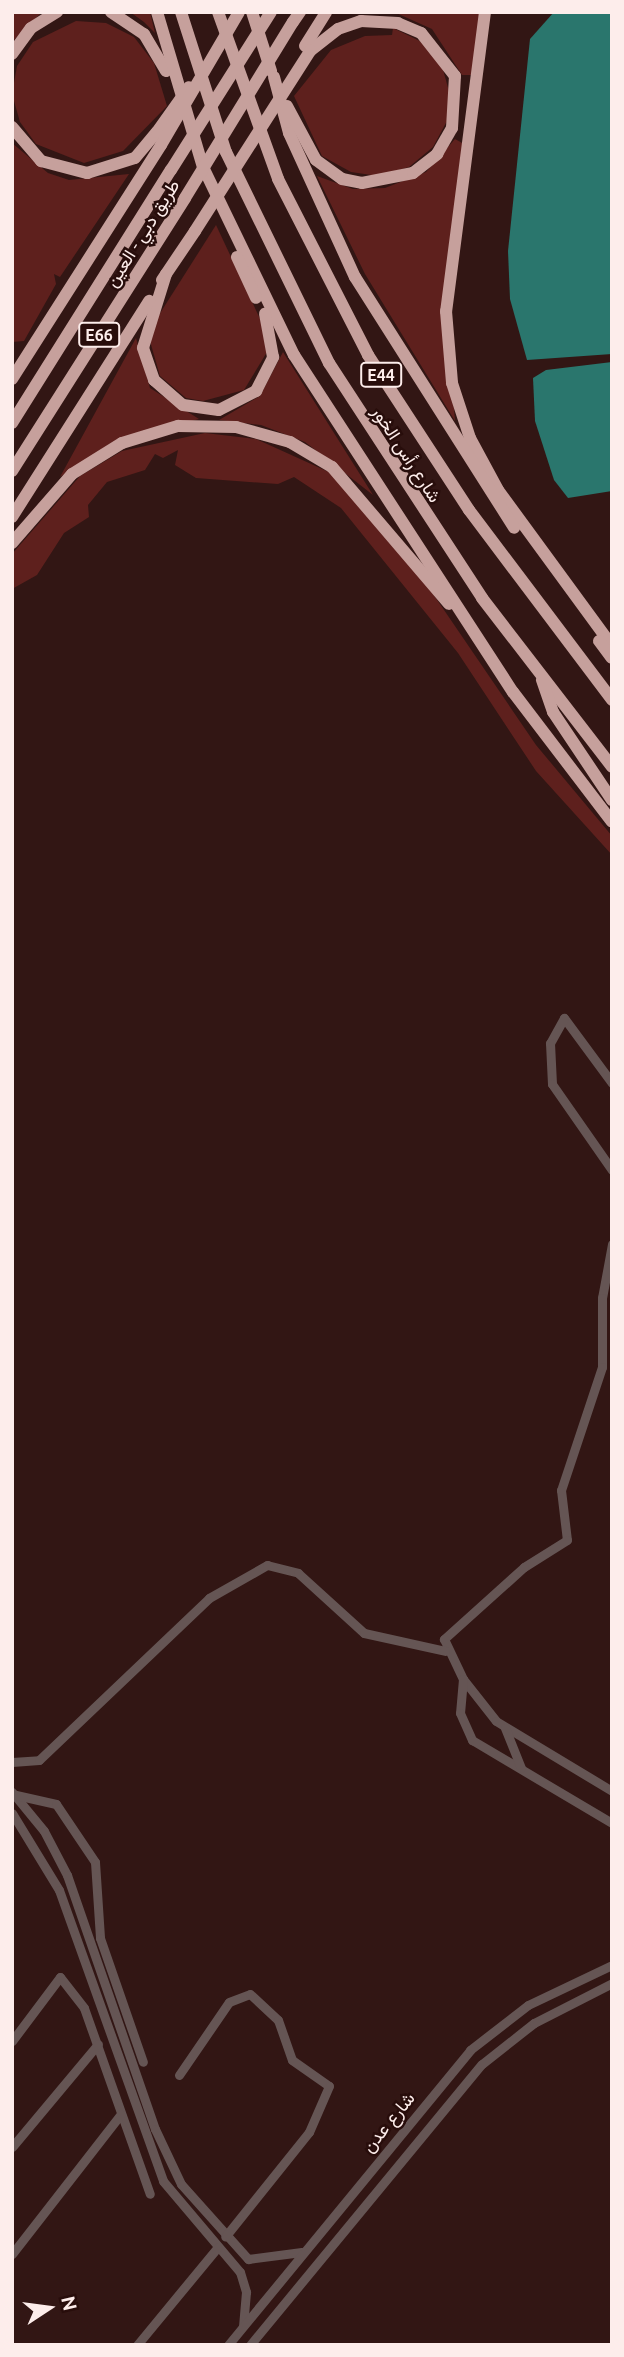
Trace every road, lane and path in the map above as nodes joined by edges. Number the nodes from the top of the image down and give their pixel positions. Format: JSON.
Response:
{"nodes":[{"id":1,"x":57,"y":12,"type":"edge"},
{"id":2,"x":111,"y":12,"type":"edge"},
{"id":3,"x":157,"y":12,"type":"edge"},
{"id":4,"x":181,"y":12,"type":"edge"},
{"id":5,"x":218,"y":12,"type":"edge"},
{"id":6,"x":239,"y":12,"type":"edge"},
{"id":7,"x":252,"y":12,"type":"edge"},
{"id":8,"x":271,"y":12,"type":"edge"},
{"id":9,"x":326,"y":12,"type":"edge"},
{"id":10,"x":485,"y":12,"type":"edge"},
{"id":11,"x":297,"y":17,"type":"edge"},
{"id":12,"x":308,"y":48,"type":"junction"},
{"id":13,"x":12,"y":54,"type":"edge"},
{"id":14,"x":274,"y":77,"type":"junction"},
{"id":15,"x":179,"y":92,"type":"junction"},
{"id":16,"x":12,"y":127,"type":"edge"},
{"id":17,"x":159,"y":139,"type":"junction"},
{"id":18,"x":238,"y":243,"type":"junction"},
{"id":19,"x":166,"y":274,"type":"junction"},
{"id":20,"x":12,"y":379,"type":"edge"},
{"id":21,"x":12,"y":423,"type":"edge"},
{"id":22,"x":12,"y":471,"type":"edge"},
{"id":23,"x":12,"y":517,"type":"edge"},
{"id":24,"x":12,"y":543,"type":"edge"},
{"id":25,"x":464,"y":616,"type":"junction"},
{"id":26,"x":612,"y":646,"type":"edge"},
{"id":27,"x":612,"y":657,"type":"edge"},
{"id":28,"x":540,"y":673,"type":"junction"},
{"id":29,"x":612,"y":700,"type":"edge"},
{"id":30,"x":612,"y":766,"type":"edge"},
{"id":31,"x":612,"y":800,"type":"edge"},
{"id":32,"x":612,"y":822,"type":"edge"},
{"id":33,"x":612,"y":1083,"type":"edge"},
{"id":34,"x":612,"y":1170,"type":"edge"},
{"id":35,"x":612,"y":1244,"type":"edge"},
{"id":36,"x":445,"y":1651,"type":"junction"},
{"id":37,"x":463,"y":1679,"type":"junction"},
{"id":38,"x":505,"y":1727,"type":"junction"},
{"id":39,"x":12,"y":1762,"type":"edge"},
{"id":40,"x":521,"y":1768,"type":"junction"},
{"id":41,"x":612,"y":1791,"type":"edge"},
{"id":42,"x":14,"y":1794,"type":"edge"},
{"id":43,"x":12,"y":1813,"type":"edge"},
{"id":44,"x":612,"y":1823,"type":"edge"},
{"id":45,"x":612,"y":1965,"type":"edge"},
{"id":46,"x":612,"y":1983,"type":"edge"},
{"id":47,"x":109,"y":1992,"type":"junction"},
{"id":48,"x":94,"y":1996,"type":"junction"},
{"id":49,"x":80,"y":2001,"type":"junction"},
{"id":50,"x":12,"y":2041,"type":"edge"},
{"id":51,"x":98,"y":2044,"type":"junction"},
{"id":52,"x":143,"y":2062,"type":"dead end"},
{"id":53,"x":179,"y":2075,"type":"dead end"},
{"id":54,"x":121,"y":2114,"type":"junction"},
{"id":55,"x":12,"y":2147,"type":"edge"},
{"id":56,"x":150,"y":2194,"type":"dead end"},
{"id":57,"x":225,"y":2237,"type":"junction"},
{"id":58,"x":217,"y":2248,"type":"junction"},
{"id":59,"x":303,"y":2252,"type":"junction"},
{"id":60,"x":12,"y":2254,"type":"edge"},
{"id":61,"x":243,"y":2326,"type":"junction"},
{"id":62,"x":137,"y":2345,"type":"edge"},
{"id":63,"x":228,"y":2345,"type":"edge"},
{"id":64,"x":250,"y":2345,"type":"edge"}],
"edges":[{"from":1,"to":13,"type":"highway"},
{"from":2,"to":15,"type":"highway"},
{"from":3,"to":15,"type":"highway"},
{"from":4,"to":28,"type":"highway","name":"شارع رأس الخور","number":"E44"},
{"from":5,"to":29,"type":"highway","name":"شارع رأس الخور","number":"E44"},
{"from":6,"to":17,"type":"highway","bridge":true},
{"from":7,"to":14,"type":"highway"},
{"from":8,"to":21,"type":"highway","name":"طريق دبي - العين","number":"E66","bridge":true},
{"from":9,"to":12,"type":"highway"},
{"from":10,"to":26,"type":"highway"},
{"from":11,"to":22,"type":"highway","name":"طريق دبي - العين","number":"E66","bridge":true},
{"from":12,"to":14,"type":"highway"},
{"from":12,"to":19,"type":"highway","bridge":true},
{"from":14,"to":27,"type":"highway"},
{"from":15,"to":18,"type":"highway"},
{"from":16,"to":17,"type":"highway"},
{"from":17,"to":20,"type":"highway"},
{"from":18,"to":19,"type":"highway"},
{"from":18,"to":25,"type":"highway"},
{"from":19,"to":23,"type":"highway"},
{"from":24,"to":25,"type":"highway"},
{"from":25,"to":32,"type":"highway"},
{"from":28,"to":30,"type":"highway","name":"شارع رأس الخور","number":"E44"},
{"from":28,"to":31,"type":"highway"},
{"from":33,"to":34,"type":"street"},
{"from":35,"to":36,"type":"street"},
{"from":36,"to":37,"type":"street"},
{"from":36,"to":39,"type":"street"},
{"from":37,"to":38,"type":"street"},
{"from":37,"to":40,"type":"street"},
{"from":38,"to":40,"type":"street"},
{"from":38,"to":41,"type":"street"},
{"from":40,"to":44,"type":"street"},
{"from":42,"to":47,"type":"street"},
{"from":42,"to":52,"type":"street"},
{"from":43,"to":48,"type":"street"},
{"from":45,"to":59,"type":"street","name":"شارع عدن"},
{"from":46,"to":64,"type":"street","name":"شارع عدن"},
{"from":47,"to":48,"type":"street"},
{"from":47,"to":57,"type":"street"},
{"from":48,"to":49,"type":"street"},
{"from":48,"to":58,"type":"street"},
{"from":49,"to":50,"type":"street"},
{"from":49,"to":51,"type":"street"},
{"from":51,"to":54,"type":"street"},
{"from":51,"to":55,"type":"street"},
{"from":53,"to":57,"type":"street"},
{"from":54,"to":56,"type":"street"},
{"from":54,"to":60,"type":"street"},
{"from":57,"to":59,"type":"street"},
{"from":58,"to":61,"type":"street"},
{"from":58,"to":62,"type":"street"},
{"from":59,"to":61,"type":"street","name":"شارع عدن"},
{"from":61,"to":63,"type":"street","name":"شارع عدن"}]}
